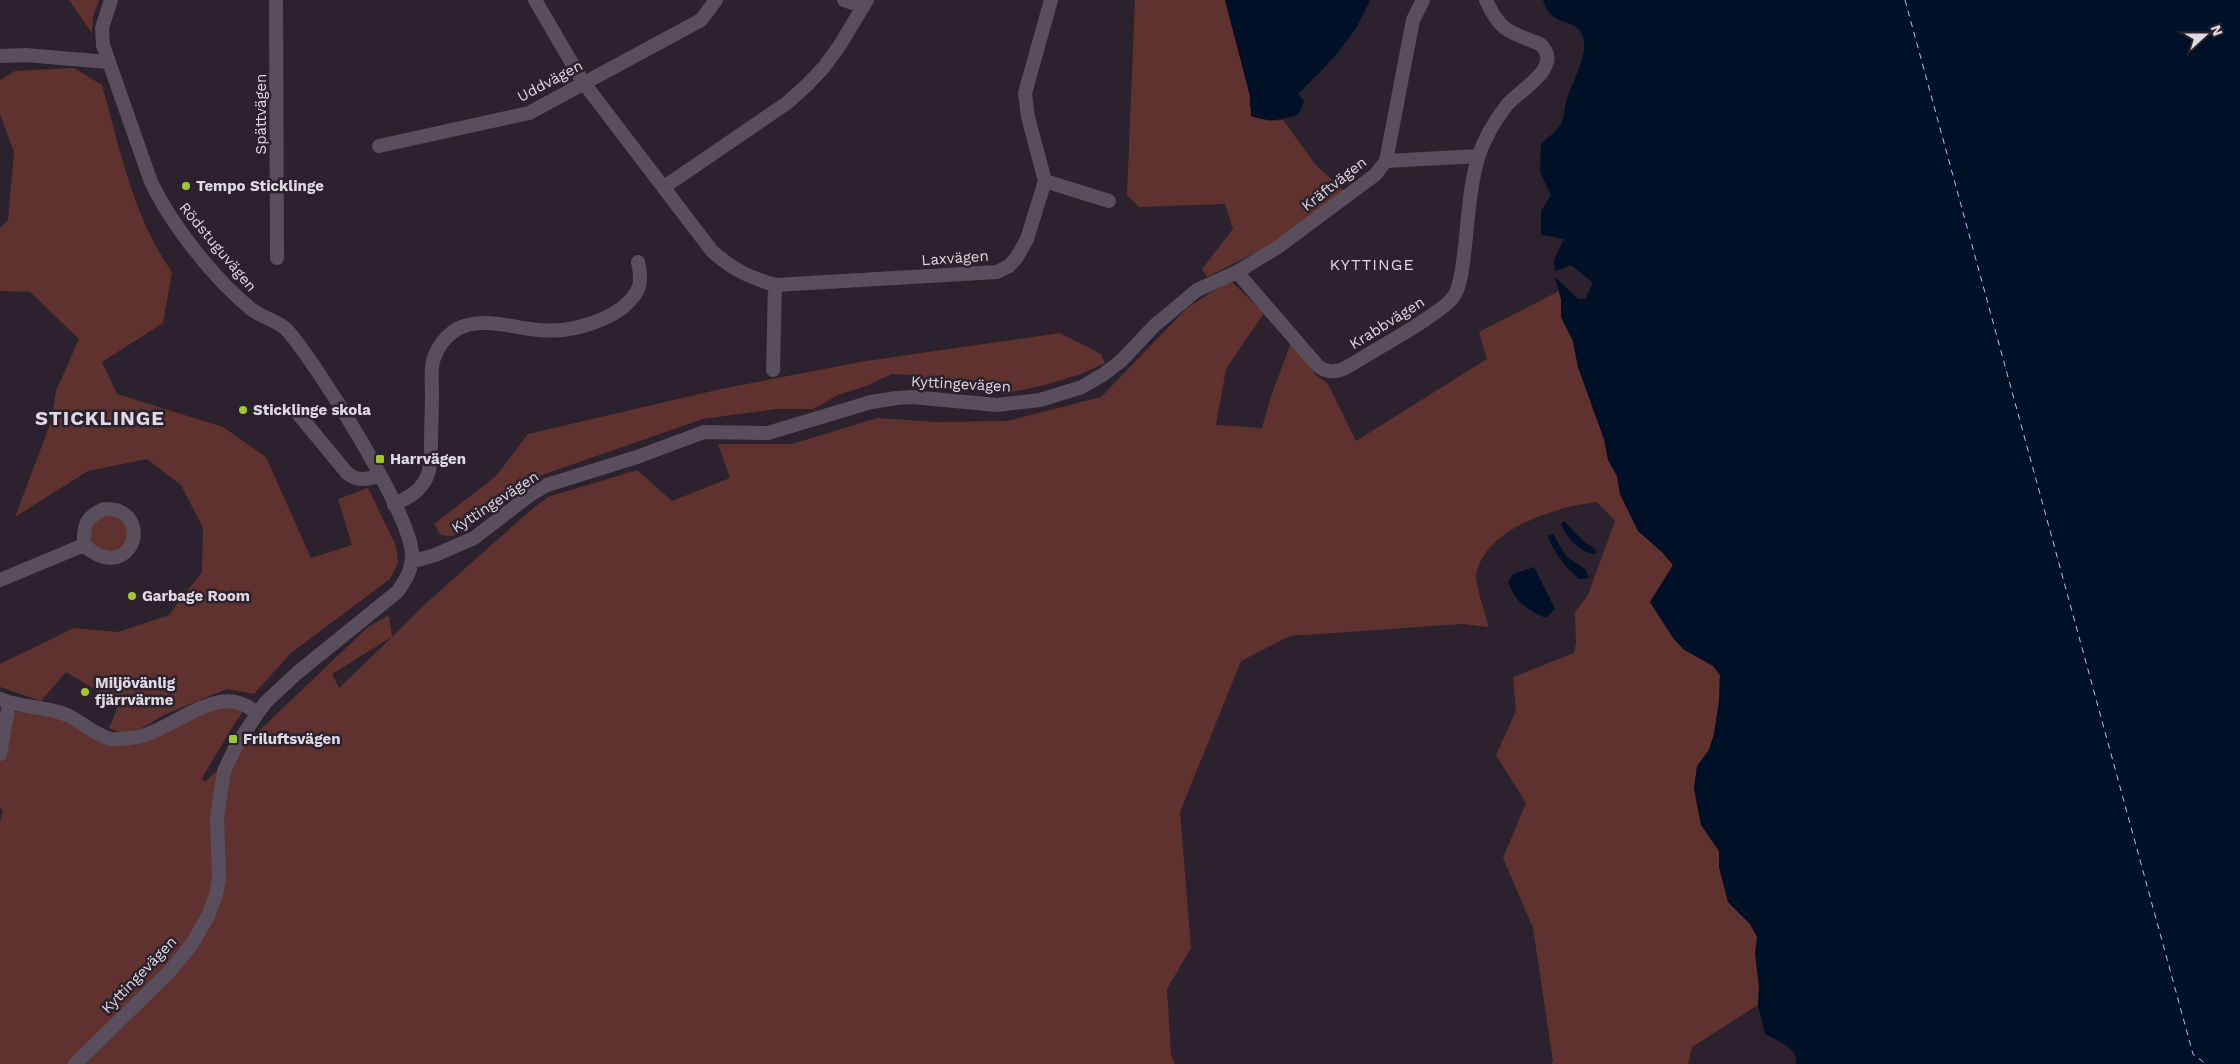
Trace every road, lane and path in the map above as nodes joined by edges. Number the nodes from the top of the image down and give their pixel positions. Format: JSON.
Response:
{"nodes":[{"id":1,"x":111,"y":0,"type":"edge"},
{"id":2,"x":276,"y":0,"type":"edge"},
{"id":3,"x":535,"y":0,"type":"edge"},
{"id":4,"x":716,"y":0,"type":"edge"},
{"id":5,"x":844,"y":0,"type":"edge"},
{"id":6,"x":1051,"y":0,"type":"edge"},
{"id":7,"x":1423,"y":0,"type":"edge"},
{"id":8,"x":1486,"y":0,"type":"edge"},
{"id":9,"x":865,"y":3,"type":"edge"},
{"id":10,"x":0,"y":56,"type":"edge"},
{"id":11,"x":108,"y":62,"type":"junction"},
{"id":12,"x":583,"y":82,"type":"junction"},
{"id":13,"x":380,"y":146,"type":"dead end"},
{"id":14,"x":1479,"y":156,"type":"junction"},
{"id":15,"x":1386,"y":161,"type":"junction"},
{"id":16,"x":1045,"y":181,"type":"junction"},
{"id":17,"x":664,"y":187,"type":"junction"},
{"id":18,"x":1108,"y":201,"type":"dead end"},
{"id":19,"x":277,"y":258,"type":"dead end"},
{"id":20,"x":638,"y":262,"type":"dead end"},
{"id":21,"x":1237,"y":272,"type":"junction"},
{"id":22,"x":775,"y":285,"type":"junction"},
{"id":23,"x":773,"y":370,"type":"dead end"},
{"id":24,"x":295,"y":410,"type":"dead end"},
{"id":25,"x":380,"y":476,"type":"junction"},
{"id":26,"x":394,"y":505,"type":"junction"},
{"id":27,"x":84,"y":545,"type":"dead end"},
{"id":28,"x":411,"y":562,"type":"junction"},
{"id":29,"x":0,"y":580,"type":"edge"},
{"id":30,"x":5,"y":701,"type":"edge"},
{"id":31,"x":257,"y":714,"type":"junction"},
{"id":32,"x":0,"y":754,"type":"edge"},
{"id":33,"x":75,"y":1064,"type":"edge"}],
"edges":[{"from":1,"to":11,"type":"street","name":"Rödstuguvägen"},
{"from":2,"to":19,"type":"street","name":"Spättvägen"},
{"from":3,"to":12,"type":"street","name":"Laxvägen"},
{"from":4,"to":12,"type":"street","name":"Uddvägen"},
{"from":5,"to":9,"type":"street"},
{"from":6,"to":16,"type":"street"},
{"from":7,"to":15,"type":"street","name":"Kräftvägen"},
{"from":8,"to":14,"type":"street"},
{"from":9,"to":17,"type":"street"},
{"from":10,"to":11,"type":"street"},
{"from":11,"to":25,"type":"street","name":"Rödstuguvägen"},
{"from":12,"to":13,"type":"street","name":"Uddvägen"},
{"from":12,"to":17,"type":"street","name":"Laxvägen"},
{"from":14,"to":15,"type":"street"},
{"from":14,"to":21,"type":"street","name":"Krabbvägen"},
{"from":15,"to":21,"type":"street","name":"Kräftvägen"},
{"from":16,"to":18,"type":"street"},
{"from":16,"to":22,"type":"street","name":"Laxvägen"},
{"from":17,"to":22,"type":"street","name":"Laxvägen"},
{"from":20,"to":26,"type":"street"},
{"from":21,"to":28,"type":"street","name":"Kyttingevägen"},
{"from":22,"to":23,"type":"street"},
{"from":24,"to":25,"type":"street"},
{"from":25,"to":26,"type":"street","name":"Rödstuguvägen"},
{"from":26,"to":28,"type":"street","name":"Rödstuguvägen"},
{"from":27,"to":29,"type":"street"},
{"from":28,"to":31,"type":"street","name":"Kyttingevägen"},
{"from":30,"to":31,"type":"street"},
{"from":30,"to":32,"type":"street"},
{"from":31,"to":33,"type":"street","name":"Kyttingevägen"}]}
